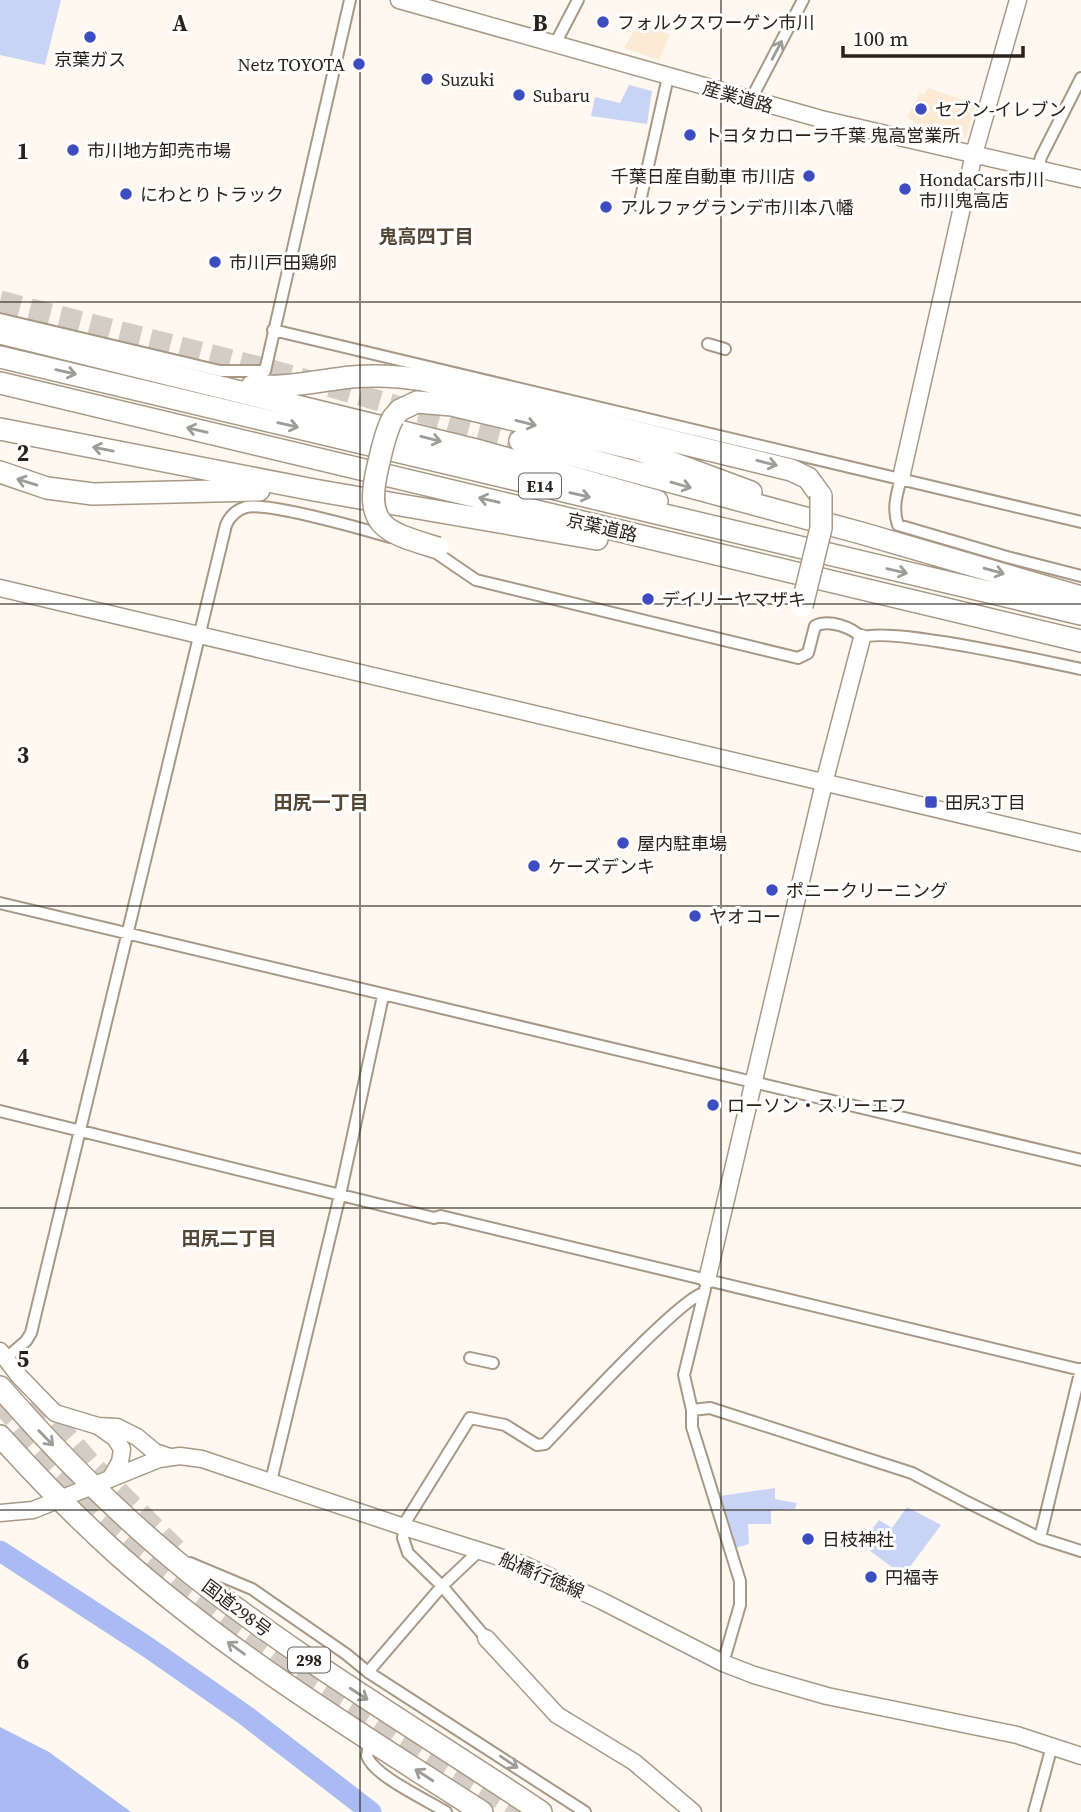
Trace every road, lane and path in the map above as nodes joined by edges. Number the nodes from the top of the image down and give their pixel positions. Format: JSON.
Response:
{"nodes":[{"id":1,"x":350,"y":0,"type":"edge"},
{"id":2,"x":399,"y":0,"type":"edge"},
{"id":3,"x":578,"y":0,"type":"edge"},
{"id":4,"x":803,"y":0,"type":"edge"},
{"id":5,"x":1018,"y":0,"type":"edge"},
{"id":6,"x":555,"y":44,"type":"junction"},
{"id":7,"x":668,"y":77,"type":"junction"},
{"id":8,"x":1081,"y":78,"type":"edge"},
{"id":9,"x":750,"y":101,"type":"junction"},
{"id":10,"x":974,"y":154,"type":"junction"},
{"id":11,"x":1038,"y":169,"type":"junction"},
{"id":12,"x":1081,"y":179,"type":"edge"},
{"id":13,"x":639,"y":206,"type":"dead end"},
{"id":14,"x":0,"y":319,"type":"edge"},
{"id":15,"x":273,"y":330,"type":"junction"},
{"id":16,"x":0,"y":333,"type":"edge"},
{"id":17,"x":708,"y":344,"type":"dead end"},
{"id":18,"x":725,"y":349,"type":"dead end"},
{"id":19,"x":0,"y":356,"type":"edge"},
{"id":20,"x":0,"y":383,"type":"edge"},
{"id":21,"x":222,"y":386,"type":"junction"},
{"id":22,"x":0,"y":429,"type":"edge"},
{"id":23,"x":520,"y":441,"type":"tunnel mouth"},
{"id":24,"x":0,"y":472,"type":"edge"},
{"id":25,"x":901,"y":478,"type":"junction"},
{"id":26,"x":314,"y":490,"type":"junction"},
{"id":27,"x":1081,"y":522,"type":"edge"},
{"id":28,"x":861,"y":533,"type":"junction"},
{"id":29,"x":438,"y":548,"type":"dead end"},
{"id":30,"x":847,"y":559,"type":"junction"},
{"id":31,"x":794,"y":573,"type":"junction"},
{"id":32,"x":1081,"y":576,"type":"edge"},
{"id":33,"x":0,"y":588,"type":"edge"},
{"id":34,"x":1081,"y":597,"type":"edge"},
{"id":35,"x":802,"y":606,"type":"dead end"},
{"id":36,"x":1081,"y":614,"type":"edge"},
{"id":37,"x":201,"y":634,"type":"junction"},
{"id":38,"x":862,"y":638,"type":"junction"},
{"id":39,"x":1081,"y":641,"type":"edge"},
{"id":40,"x":1081,"y":669,"type":"edge"},
{"id":41,"x":824,"y":783,"type":"junction"},
{"id":42,"x":1081,"y":843,"type":"edge"},
{"id":43,"x":0,"y":903,"type":"edge"},
{"id":44,"x":126,"y":933,"type":"junction"},
{"id":45,"x":383,"y":996,"type":"junction"},
{"id":46,"x":754,"y":1082,"type":"junction"},
{"id":47,"x":0,"y":1111,"type":"edge"},
{"id":48,"x":79,"y":1130,"type":"junction"},
{"id":49,"x":1081,"y":1160,"type":"edge"},
{"id":50,"x":340,"y":1195,"type":"junction"},
{"id":51,"x":705,"y":1286,"type":"junction"},
{"id":52,"x":2,"y":1355,"type":"edge"},
{"id":53,"x":470,"y":1358,"type":"dead end"},
{"id":54,"x":493,"y":1363,"type":"dead end"},
{"id":55,"x":1081,"y":1370,"type":"edge"},
{"id":56,"x":0,"y":1387,"type":"edge"},
{"id":57,"x":692,"y":1410,"type":"junction"},
{"id":58,"x":98,"y":1426,"type":"junction"},
{"id":59,"x":0,"y":1436,"type":"edge"},
{"id":60,"x":170,"y":1457,"type":"junction"},
{"id":61,"x":271,"y":1481,"type":"junction"},
{"id":62,"x":102,"y":1483,"type":"junction"},
{"id":63,"x":61,"y":1500,"type":"junction"},
{"id":64,"x":0,"y":1513,"type":"edge"},
{"id":65,"x":404,"y":1527,"type":"junction"},
{"id":66,"x":1040,"y":1538,"type":"junction"},
{"id":67,"x":160,"y":1547,"type":"junction"},
{"id":68,"x":479,"y":1551,"type":"junction"},
{"id":69,"x":1081,"y":1551,"type":"edge"},
{"id":70,"x":442,"y":1586,"type":"junction"},
{"id":71,"x":486,"y":1638,"type":"joint"},
{"id":72,"x":723,"y":1663,"type":"junction"},
{"id":73,"x":368,"y":1672,"type":"junction"},
{"id":74,"x":370,"y":1740,"type":"junction"},
{"id":75,"x":1052,"y":1746,"type":"junction"},
{"id":76,"x":1081,"y":1756,"type":"edge"},
{"id":77,"x":446,"y":1812,"type":"edge"},
{"id":78,"x":482,"y":1812,"type":"edge"},
{"id":79,"x":541,"y":1812,"type":"edge"},
{"id":80,"x":584,"y":1812,"type":"edge"},
{"id":81,"x":693,"y":1812,"type":"edge"},
{"id":82,"x":1034,"y":1812,"type":"edge"}],
"edges":[{"from":1,"to":15,"type":"street"},
{"from":2,"to":6,"type":"street","name":"産業道路"},
{"from":3,"to":6,"type":"street"},
{"from":9,"to":4,"type":"street","one_way":true},
{"from":5,"to":10,"type":"street"},
{"from":6,"to":7,"type":"street","name":"産業道路"},
{"from":7,"to":9,"type":"street","name":"産業道路"},
{"from":7,"to":13,"type":"street"},
{"from":8,"to":11,"type":"street"},
{"from":9,"to":10,"type":"street","name":"産業道路"},
{"from":10,"to":11,"type":"street","name":"産業道路"},
{"from":10,"to":25,"type":"street"},
{"from":11,"to":12,"type":"street","name":"産業道路"},
{"from":14,"to":15,"type":"street"},
{"from":15,"to":25,"type":"street"},
{"from":16,"to":21,"type":"highway"},
{"from":17,"to":18,"type":"street"},
{"from":19,"to":30,"type":"highway","name":"京葉道路","number":"E14","one_way":true},
{"from":31,"to":20,"type":"highway","name":"京葉道路","number":"E14","one_way":true},
{"from":21,"to":30,"type":"highway","one_way":true},
{"from":21,"to":35,"type":"highway","one_way":true,"bridge":true},
{"from":26,"to":22,"type":"highway","one_way":true},
{"from":23,"to":28,"type":"highway","one_way":true},
{"from":26,"to":24,"type":"highway","one_way":true},
{"from":25,"to":27,"type":"street"},
{"from":25,"to":32,"type":"street"},
{"from":26,"to":31,"type":"highway"},
{"from":29,"to":28,"type":"highway","one_way":true,"bridge":true},
{"from":28,"to":34,"type":"highway","one_way":true},
{"from":30,"to":36,"type":"highway","name":"京葉道路","number":"E14","one_way":true},
{"from":31,"to":39,"type":"highway","name":"京葉道路","number":"E14"},
{"from":33,"to":37,"type":"street"},
{"from":37,"to":38,"type":"street"},
{"from":37,"to":41,"type":"street"},
{"from":37,"to":44,"type":"street"},
{"from":38,"to":40,"type":"street"},
{"from":38,"to":41,"type":"street"},
{"from":41,"to":42,"type":"street"},
{"from":41,"to":46,"type":"street"},
{"from":43,"to":44,"type":"street"},
{"from":44,"to":45,"type":"street"},
{"from":44,"to":48,"type":"street"},
{"from":45,"to":46,"type":"street"},
{"from":45,"to":50,"type":"street"},
{"from":46,"to":49,"type":"street"},
{"from":46,"to":51,"type":"street"},
{"from":47,"to":48,"type":"street"},
{"from":48,"to":50,"type":"street"},
{"from":48,"to":52,"type":"street"},
{"from":50,"to":51,"type":"street"},
{"from":50,"to":61,"type":"street"},
{"from":51,"to":55,"type":"street"},
{"from":51,"to":57,"type":"street"},
{"from":51,"to":65,"type":"street"},
{"from":52,"to":58,"type":"street"},
{"from":53,"to":54,"type":"street"},
{"from":55,"to":66,"type":"street"},
{"from":56,"to":62,"type":"highway","name":"国道298号","number":"298","one_way":true},
{"from":57,"to":66,"type":"street"},
{"from":57,"to":72,"type":"street"},
{"from":58,"to":60,"type":"street"},
{"from":58,"to":62,"type":"street"},
{"from":59,"to":63,"type":"highway","name":"国道298号","number":"298"},
{"from":60,"to":61,"type":"street","name":"船橋行徳線"},
{"from":60,"to":62,"type":"street","name":"船橋行徳線"},
{"from":61,"to":65,"type":"street","name":"船橋行徳線"},
{"from":62,"to":63,"type":"street","name":"船橋行徳線"},
{"from":62,"to":67,"type":"highway","name":"国道298号","number":"298"},
{"from":63,"to":64,"type":"street","name":"船橋行徳線"},
{"from":74,"to":63,"type":"highway","name":"国道298号","number":"298","one_way":true},
{"from":65,"to":68,"type":"street","name":"船橋行徳線"},
{"from":65,"to":70,"type":"street"},
{"from":66,"to":69,"type":"street"},
{"from":67,"to":73,"type":"street"},
{"from":67,"to":79,"type":"highway","name":"国道298号","number":"298","one_way":true},
{"from":68,"to":70,"type":"street"},
{"from":68,"to":72,"type":"street","name":"船橋行徳線"},
{"from":70,"to":71,"type":"street"},
{"from":70,"to":73,"type":"street"},
{"from":71,"to":81,"type":"street"},
{"from":72,"to":75,"type":"street","name":"船橋行徳線"},
{"from":73,"to":80,"type":"street","one_way":true},
{"from":74,"to":77,"type":"street"},
{"from":78,"to":74,"type":"highway","name":"国道298号","number":"298","one_way":true},
{"from":75,"to":76,"type":"street","name":"船橋行徳線"},
{"from":75,"to":82,"type":"street"}]}
